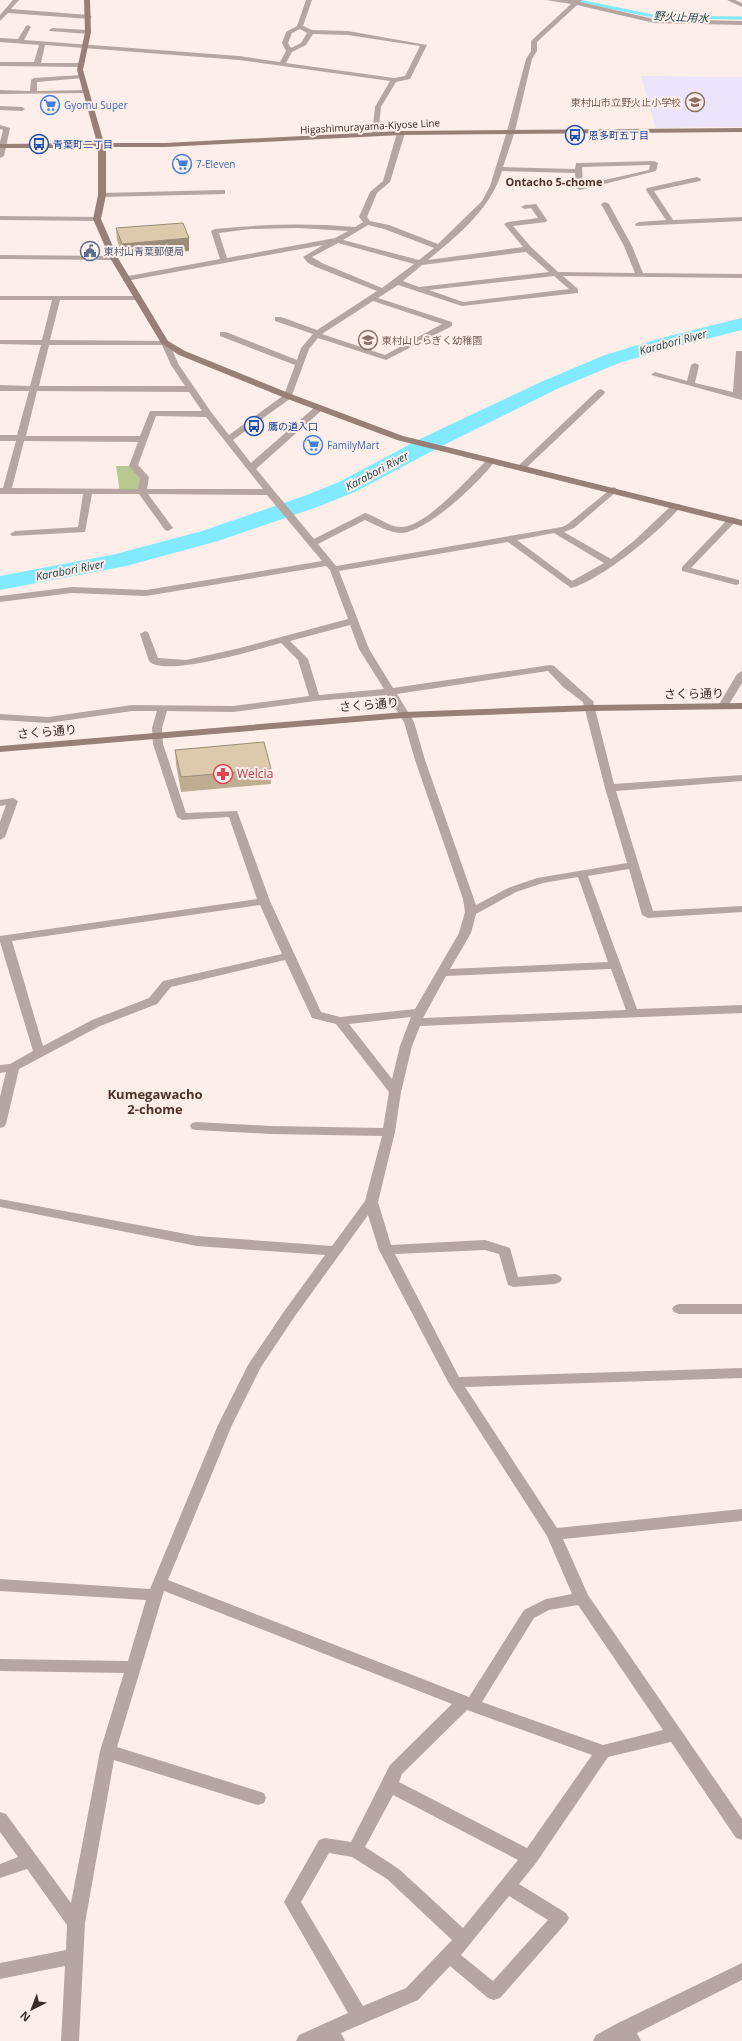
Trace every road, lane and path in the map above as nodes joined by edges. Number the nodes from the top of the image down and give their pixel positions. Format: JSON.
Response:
{"nodes":[{"id":1,"x":16,"y":0,"type":"edge"},
{"id":2,"x":87,"y":0,"type":"edge"},
{"id":3,"x":310,"y":0,"type":"edge"},
{"id":4,"x":549,"y":0,"type":"edge"},
{"id":5,"x":730,"y":0,"type":"edge"},
{"id":6,"x":577,"y":2,"type":"edge"},
{"id":7,"x":742,"y":4,"type":"edge"},
{"id":8,"x":6,"y":11,"type":"junction"},
{"id":9,"x":89,"y":17,"type":"junction"},
{"id":10,"x":0,"y":19,"type":"edge"},
{"id":11,"x":742,"y":23,"type":"edge"},
{"id":12,"x":28,"y":27,"type":"dead end"},
{"id":13,"x":300,"y":27,"type":"junction"},
{"id":14,"x":52,"y":30,"type":"dead end"},
{"id":15,"x":88,"y":32,"type":"junction"},
{"id":16,"x":311,"y":32,"type":"junction"},
{"id":17,"x":0,"y":40,"type":"edge"},
{"id":18,"x":20,"y":41,"type":"junction"},
{"id":19,"x":43,"y":42,"type":"junction"},
{"id":20,"x":84,"y":45,"type":"junction"},
{"id":21,"x":288,"y":51,"type":"junction"},
{"id":22,"x":0,"y":64,"type":"edge"},
{"id":23,"x":282,"y":64,"type":"junction"},
{"id":24,"x":37,"y":65,"type":"junction"},
{"id":25,"x":80,"y":65,"type":"junction"},
{"id":26,"x":81,"y":77,"type":"junction"},
{"id":27,"x":394,"y":80,"type":"junction"},
{"id":28,"x":0,"y":92,"type":"edge"},
{"id":29,"x":86,"y":92,"type":"junction"},
{"id":30,"x":33,"y":93,"type":"junction"},
{"id":31,"x":0,"y":108,"type":"edge"},
{"id":32,"x":22,"y":109,"type":"dead end"},
{"id":33,"x":0,"y":127,"type":"edge"},
{"id":34,"x":742,"y":130,"type":"edge"},
{"id":35,"x":511,"y":131,"type":"junction"},
{"id":36,"x":401,"y":133,"type":"junction"},
{"id":37,"x":376,"y":134,"type":"junction"},
{"id":38,"x":1,"y":146,"type":"edge"},
{"id":39,"x":102,"y":147,"type":"junction"},
{"id":40,"x":0,"y":156,"type":"edge"},
{"id":41,"x":499,"y":169,"type":"junction"},
{"id":42,"x":578,"y":171,"type":"junction"},
{"id":43,"x":697,"y":179,"type":"dead end"},
{"id":44,"x":222,"y":192,"type":"dead end"},
{"id":45,"x":102,"y":195,"type":"junction"},
{"id":46,"x":605,"y":204,"type":"dead end"},
{"id":47,"x":525,"y":207,"type":"dead end"},
{"id":48,"x":0,"y":218,"type":"edge"},
{"id":49,"x":97,"y":219,"type":"junction"},
{"id":50,"x":552,"y":219,"type":"dead end"},
{"id":51,"x":742,"y":219,"type":"edge"},
{"id":52,"x":543,"y":220,"type":"junction"},
{"id":53,"x":366,"y":223,"type":"junction"},
{"id":54,"x":671,"y":223,"type":"junction"},
{"id":55,"x":638,"y":224,"type":"dead end"},
{"id":56,"x":354,"y":229,"type":"junction"},
{"id":57,"x":336,"y":240,"type":"junction"},
{"id":58,"x":439,"y":247,"type":"junction"},
{"id":59,"x":528,"y":249,"type":"junction"},
{"id":60,"x":0,"y":257,"type":"edge"},
{"id":61,"x":114,"y":258,"type":"junction"},
{"id":62,"x":224,"y":260,"type":"junction"},
{"id":63,"x":421,"y":263,"type":"junction"},
{"id":64,"x":554,"y":274,"type":"junction"},
{"id":65,"x":640,"y":275,"type":"junction"},
{"id":66,"x":742,"y":276,"type":"edge"},
{"id":67,"x":126,"y":279,"type":"junction"},
{"id":68,"x":397,"y":282,"type":"junction"},
{"id":69,"x":420,"y":290,"type":"junction"},
{"id":70,"x":383,"y":291,"type":"junction"},
{"id":71,"x":0,"y":298,"type":"edge"},
{"id":72,"x":58,"y":298,"type":"junction"},
{"id":73,"x":138,"y":298,"type":"junction"},
{"id":74,"x":371,"y":298,"type":"junction"},
{"id":75,"x":278,"y":319,"type":"dead end"},
{"id":76,"x":223,"y":334,"type":"dead end"},
{"id":77,"x":317,"y":334,"type":"junction"},
{"id":78,"x":0,"y":342,"type":"edge"},
{"id":79,"x":46,"y":342,"type":"junction"},
{"id":80,"x":165,"y":342,"type":"junction"},
{"id":81,"x":742,"y":353,"type":"edge"},
{"id":82,"x":299,"y":364,"type":"junction"},
{"id":83,"x":694,"y":365,"type":"dead end"},
{"id":84,"x":655,"y":375,"type":"dead end"},
{"id":85,"x":691,"y":384,"type":"junction"},
{"id":86,"x":0,"y":388,"type":"edge"},
{"id":87,"x":34,"y":388,"type":"junction"},
{"id":88,"x":191,"y":389,"type":"junction"},
{"id":89,"x":602,"y":392,"type":"dead end"},
{"id":90,"x":288,"y":396,"type":"junction"},
{"id":91,"x":740,"y":396,"type":"edge"},
{"id":92,"x":319,"y":408,"type":"junction"},
{"id":93,"x":208,"y":414,"type":"junction"},
{"id":94,"x":0,"y":438,"type":"edge"},
{"id":95,"x":21,"y":438,"type":"junction"},
{"id":96,"x":144,"y":439,"type":"junction"},
{"id":97,"x":228,"y":440,"type":"junction"},
{"id":98,"x":491,"y":460,"type":"junction"},
{"id":99,"x":251,"y":468,"type":"junction"},
{"id":100,"x":521,"y":468,"type":"junction"},
{"id":101,"x":613,"y":490,"type":"junction"},
{"id":102,"x":4,"y":491,"type":"edge"},
{"id":103,"x":88,"y":491,"type":"junction"},
{"id":104,"x":142,"y":492,"type":"junction"},
{"id":105,"x":269,"y":492,"type":"junction"},
{"id":106,"x":676,"y":506,"type":"junction"},
{"id":107,"x":732,"y":520,"type":"junction"},
{"id":108,"x":742,"y":523,"type":"edge"},
{"id":109,"x":168,"y":528,"type":"dead end"},
{"id":110,"x":555,"y":530,"type":"junction"},
{"id":111,"x":15,"y":534,"type":"dead end"},
{"id":112,"x":509,"y":538,"type":"junction"},
{"id":113,"x":313,"y":543,"type":"junction"},
{"id":114,"x":610,"y":563,"type":"junction"},
{"id":115,"x":331,"y":566,"type":"junction"},
{"id":116,"x":736,"y":582,"type":"dead end"},
{"id":117,"x":0,"y":599,"type":"edge"},
{"id":118,"x":352,"y":621,"type":"junction"},
{"id":119,"x":145,"y":634,"type":"dead end"},
{"id":120,"x":282,"y":639,"type":"junction"},
{"id":121,"x":742,"y":674,"type":"edge"},
{"id":122,"x":390,"y":692,"type":"junction"},
{"id":123,"x":315,"y":698,"type":"junction"},
{"id":124,"x":723,"y":706,"type":"junction"},
{"id":125,"x":742,"y":706,"type":"edge"},
{"id":126,"x":163,"y":708,"type":"junction"},
{"id":127,"x":591,"y":708,"type":"junction"},
{"id":128,"x":404,"y":715,"type":"junction"},
{"id":129,"x":0,"y":717,"type":"edge"},
{"id":130,"x":158,"y":736,"type":"junction"},
{"id":131,"x":0,"y":749,"type":"edge"},
{"id":132,"x":742,"y":778,"type":"edge"},
{"id":133,"x":610,"y":788,"type":"junction"},
{"id":134,"x":0,"y":803,"type":"edge"},
{"id":135,"x":0,"y":837,"type":"edge"},
{"id":136,"x":633,"y":865,"type":"junction"},
{"id":137,"x":582,"y":874,"type":"junction"},
{"id":138,"x":264,"y":901,"type":"junction"},
{"id":139,"x":742,"y":909,"type":"edge"},
{"id":140,"x":471,"y":912,"type":"junction"},
{"id":141,"x":3,"y":938,"type":"edge"},
{"id":142,"x":288,"y":956,"type":"junction"},
{"id":143,"x":615,"y":965,"type":"junction"},
{"id":144,"x":441,"y":973,"type":"junction"},
{"id":145,"x":742,"y":1009,"type":"edge"},
{"id":146,"x":633,"y":1014,"type":"junction"},
{"id":147,"x":417,"y":1017,"type":"junction"},
{"id":148,"x":340,"y":1021,"type":"junction"},
{"id":149,"x":39,"y":1052,"type":"junction"},
{"id":150,"x":13,"y":1067,"type":"junction"},
{"id":151,"x":0,"y":1069,"type":"edge"},
{"id":152,"x":395,"y":1092,"type":"junction"},
{"id":153,"x":0,"y":1124,"type":"edge"},
{"id":154,"x":196,"y":1126,"type":"dead end"},
{"id":155,"x":389,"y":1132,"type":"junction"},
{"id":156,"x":372,"y":1202,"type":"junction"},
{"id":157,"x":0,"y":1203,"type":"edge"},
{"id":158,"x":386,"y":1250,"type":"junction"},
{"id":159,"x":336,"y":1251,"type":"junction"},
{"id":160,"x":555,"y":1279,"type":"dead end"},
{"id":161,"x":742,"y":1309,"type":"edge"},
{"id":162,"x":679,"y":1310,"type":"dead end"},
{"id":163,"x":742,"y":1373,"type":"edge"},
{"id":164,"x":455,"y":1382,"type":"junction"},
{"id":165,"x":742,"y":1515,"type":"edge"},
{"id":166,"x":553,"y":1534,"type":"junction"},
{"id":167,"x":0,"y":1585,"type":"edge"},
{"id":168,"x":157,"y":1589,"type":"junction"},
{"id":169,"x":582,"y":1598,"type":"junction"},
{"id":170,"x":0,"y":1665,"type":"edge"},
{"id":171,"x":134,"y":1667,"type":"junction"},
{"id":172,"x":468,"y":1703,"type":"junction"},
{"id":173,"x":674,"y":1734,"type":"junction"},
{"id":174,"x":108,"y":1751,"type":"junction"},
{"id":175,"x":603,"y":1752,"type":"junction"},
{"id":176,"x":390,"y":1785,"type":"junction"},
{"id":177,"x":258,"y":1798,"type":"dead end"},
{"id":178,"x":0,"y":1819,"type":"edge"},
{"id":179,"x":742,"y":1833,"type":"edge"},
{"id":180,"x":355,"y":1850,"type":"junction"},
{"id":181,"x":530,"y":1858,"type":"junction"},
{"id":182,"x":30,"y":1861,"type":"junction"},
{"id":183,"x":0,"y":1871,"type":"edge"},
{"id":184,"x":507,"y":1886,"type":"junction"},
{"id":185,"x":76,"y":1923,"type":"junction"},
{"id":186,"x":464,"y":1940,"type":"junction"},
{"id":187,"x":449,"y":1955,"type":"junction"},
{"id":188,"x":75,"y":1956,"type":"junction"},
{"id":189,"x":0,"y":1971,"type":"edge"},
{"id":190,"x":742,"y":1971,"type":"edge"},
{"id":191,"x":359,"y":2016,"type":"junction"},
{"id":192,"x":333,"y":2035,"type":"edge"},
{"id":193,"x":628,"y":2035,"type":"edge"},
{"id":194,"x":70,"y":2041,"type":"edge"},
{"id":195,"x":305,"y":2041,"type":"edge"},
{"id":196,"x":602,"y":2041,"type":"edge"}],
"edges":[{"from":1,"to":8,"type":"street"},
{"from":2,"to":9,"type":"street"},
{"from":3,"to":13,"type":"street"},
{"from":4,"to":6,"type":"street"},
{"from":5,"to":7,"type":"street"},
{"from":6,"to":11,"type":"street"},
{"from":6,"to":35,"type":"street"},
{"from":8,"to":9,"type":"street"},
{"from":8,"to":10,"type":"street"},
{"from":9,"to":15,"type":"street"},
{"from":12,"to":18,"type":"street"},
{"from":13,"to":16,"type":"street"},
{"from":13,"to":21,"type":"street"},
{"from":14,"to":15,"type":"street"},
{"from":15,"to":20,"type":"street"},
{"from":16,"to":21,"type":"street"},
{"from":16,"to":27,"type":"street"},
{"from":17,"to":18,"type":"street"},
{"from":18,"to":19,"type":"street"},
{"from":19,"to":20,"type":"street"},
{"from":19,"to":24,"type":"street"},
{"from":20,"to":23,"type":"street"},
{"from":20,"to":25,"type":"street"},
{"from":21,"to":23,"type":"street"},
{"from":22,"to":24,"type":"street"},
{"from":23,"to":27,"type":"street"},
{"from":24,"to":25,"type":"street"},
{"from":25,"to":26,"type":"street"},
{"from":26,"to":29,"type":"street"},
{"from":26,"to":30,"type":"street"},
{"from":27,"to":37,"type":"street"},
{"from":28,"to":30,"type":"street"},
{"from":29,"to":30,"type":"street"},
{"from":29,"to":39,"type":"street"},
{"from":31,"to":32,"type":"street"},
{"from":33,"to":38,"type":"street"},
{"from":34,"to":35,"type":"street","name":"Higashimurayama-Kiyose Line"},
{"from":35,"to":36,"type":"street","name":"Higashimurayama-Kiyose Line"},
{"from":35,"to":41,"type":"street"},
{"from":36,"to":37,"type":"street","name":"Higashimurayama-Kiyose Line"},
{"from":36,"to":53,"type":"street"},
{"from":37,"to":39,"type":"street","name":"Higashimurayama-Kiyose Line"},
{"from":38,"to":39,"type":"street","name":"Higashimurayama-Kiyose Line"},
{"from":38,"to":40,"type":"street"},
{"from":39,"to":45,"type":"street"},
{"from":41,"to":42,"type":"street"},
{"from":41,"to":58,"type":"street"},
{"from":42,"to":42,"type":"street"},
{"from":43,"to":54,"type":"street"},
{"from":44,"to":45,"type":"street"},
{"from":45,"to":49,"type":"street"},
{"from":46,"to":65,"type":"street"},
{"from":47,"to":52,"type":"street"},
{"from":48,"to":49,"type":"street"},
{"from":49,"to":61,"type":"street"},
{"from":50,"to":52,"type":"street"},
{"from":51,"to":54,"type":"street"},
{"from":52,"to":59,"type":"street"},
{"from":53,"to":56,"type":"street"},
{"from":53,"to":58,"type":"street"},
{"from":54,"to":55,"type":"street"},
{"from":56,"to":57,"type":"street"},
{"from":56,"to":62,"type":"street"},
{"from":57,"to":62,"type":"street"},
{"from":57,"to":63,"type":"street"},
{"from":57,"to":70,"type":"street"},
{"from":58,"to":63,"type":"street"},
{"from":59,"to":63,"type":"street"},
{"from":59,"to":64,"type":"street"},
{"from":60,"to":61,"type":"street"},
{"from":61,"to":67,"type":"street"},
{"from":62,"to":67,"type":"street"},
{"from":63,"to":68,"type":"street"},
{"from":64,"to":65,"type":"street"},
{"from":64,"to":69,"type":"street"},
{"from":64,"to":69,"type":"street"},
{"from":65,"to":66,"type":"street"},
{"from":67,"to":73,"type":"street"},
{"from":68,"to":69,"type":"street"},
{"from":68,"to":70,"type":"street"},
{"from":70,"to":74,"type":"street"},
{"from":71,"to":72,"type":"street"},
{"from":72,"to":73,"type":"street"},
{"from":72,"to":79,"type":"street"},
{"from":73,"to":80,"type":"street"},
{"from":74,"to":77,"type":"street"},
{"from":74,"to":77,"type":"street"},
{"from":75,"to":77,"type":"street"},
{"from":76,"to":82,"type":"street"},
{"from":77,"to":82,"type":"street"},
{"from":78,"to":79,"type":"street"},
{"from":79,"to":80,"type":"street"},
{"from":79,"to":87,"type":"street"},
{"from":80,"to":88,"type":"street"},
{"from":80,"to":90,"type":"street"},
{"from":81,"to":91,"type":"street"},
{"from":82,"to":90,"type":"street"},
{"from":83,"to":85,"type":"street"},
{"from":84,"to":85,"type":"street"},
{"from":85,"to":91,"type":"street"},
{"from":86,"to":87,"type":"street"},
{"from":87,"to":88,"type":"street"},
{"from":87,"to":95,"type":"street"},
{"from":88,"to":93,"type":"street"},
{"from":89,"to":100,"type":"street"},
{"from":90,"to":92,"type":"street"},
{"from":90,"to":97,"type":"street"},
{"from":92,"to":98,"type":"street"},
{"from":92,"to":99,"type":"street"},
{"from":93,"to":96,"type":"street"},
{"from":93,"to":97,"type":"street"},
{"from":94,"to":95,"type":"street"},
{"from":95,"to":96,"type":"street"},
{"from":95,"to":102,"type":"street"},
{"from":96,"to":104,"type":"street"},
{"from":97,"to":99,"type":"street"},
{"from":98,"to":100,"type":"street"},
{"from":98,"to":113,"type":"street"},
{"from":99,"to":105,"type":"street"},
{"from":100,"to":101,"type":"street"},
{"from":101,"to":106,"type":"street"},
{"from":101,"to":110,"type":"street"},
{"from":102,"to":103,"type":"street"},
{"from":103,"to":104,"type":"street"},
{"from":103,"to":111,"type":"street"},
{"from":104,"to":105,"type":"street"},
{"from":104,"to":109,"type":"street"},
{"from":105,"to":113,"type":"street"},
{"from":106,"to":107,"type":"street"},
{"from":106,"to":114,"type":"street"},
{"from":107,"to":108,"type":"street"},
{"from":107,"to":116,"type":"street"},
{"from":110,"to":112,"type":"street"},
{"from":110,"to":114,"type":"street"},
{"from":112,"to":114,"type":"street"},
{"from":112,"to":115,"type":"street"},
{"from":113,"to":115,"type":"street"},
{"from":115,"to":117,"type":"street"},
{"from":115,"to":118,"type":"street"},
{"from":118,"to":120,"type":"street"},
{"from":118,"to":122,"type":"street"},
{"from":119,"to":120,"type":"street"},
{"from":120,"to":123,"type":"street"},
{"from":121,"to":124,"type":"street"},
{"from":122,"to":123,"type":"street"},
{"from":122,"to":127,"type":"street"},
{"from":122,"to":128,"type":"street"},
{"from":123,"to":126,"type":"street"},
{"from":124,"to":125,"type":"street","name":"さくら通り"},
{"from":124,"to":127,"type":"street","name":"さくら通り"},
{"from":126,"to":129,"type":"street"},
{"from":126,"to":130,"type":"street"},
{"from":127,"to":128,"type":"street","name":"さくら通り"},
{"from":127,"to":133,"type":"street"},
{"from":128,"to":130,"type":"street","name":"さくら通り"},
{"from":128,"to":140,"type":"street"},
{"from":130,"to":131,"type":"street","name":"さくら通り"},
{"from":130,"to":138,"type":"street"},
{"from":132,"to":133,"type":"street"},
{"from":133,"to":136,"type":"street"},
{"from":134,"to":135,"type":"street"},
{"from":136,"to":137,"type":"street"},
{"from":136,"to":139,"type":"street"},
{"from":137,"to":140,"type":"street"},
{"from":137,"to":143,"type":"street"},
{"from":138,"to":141,"type":"street"},
{"from":138,"to":142,"type":"street"},
{"from":140,"to":144,"type":"street"},
{"from":141,"to":149,"type":"street"},
{"from":142,"to":148,"type":"street"},
{"from":142,"to":149,"type":"street"},
{"from":143,"to":144,"type":"street"},
{"from":143,"to":146,"type":"street"},
{"from":144,"to":147,"type":"street"},
{"from":145,"to":146,"type":"street"},
{"from":146,"to":147,"type":"street"},
{"from":147,"to":148,"type":"street"},
{"from":147,"to":152,"type":"street"},
{"from":148,"to":152,"type":"street"},
{"from":149,"to":150,"type":"street"},
{"from":150,"to":151,"type":"street"},
{"from":150,"to":153,"type":"street"},
{"from":152,"to":155,"type":"street"},
{"from":154,"to":155,"type":"street"},
{"from":155,"to":156,"type":"street"},
{"from":156,"to":158,"type":"street"},
{"from":156,"to":159,"type":"street"},
{"from":157,"to":159,"type":"street"},
{"from":158,"to":160,"type":"street"},
{"from":158,"to":164,"type":"street"},
{"from":159,"to":168,"type":"street"},
{"from":161,"to":162,"type":"street"},
{"from":163,"to":164,"type":"street"},
{"from":164,"to":166,"type":"street"},
{"from":165,"to":166,"type":"street"},
{"from":166,"to":169,"type":"street"},
{"from":167,"to":168,"type":"street"},
{"from":168,"to":171,"type":"street"},
{"from":168,"to":172,"type":"street"},
{"from":169,"to":172,"type":"street"},
{"from":169,"to":173,"type":"street"},
{"from":170,"to":171,"type":"street"},
{"from":171,"to":174,"type":"street"},
{"from":172,"to":175,"type":"street"},
{"from":172,"to":176,"type":"street"},
{"from":173,"to":175,"type":"street"},
{"from":173,"to":179,"type":"street"},
{"from":174,"to":177,"type":"street"},
{"from":174,"to":185,"type":"street"},
{"from":175,"to":181,"type":"street"},
{"from":176,"to":180,"type":"street"},
{"from":176,"to":181,"type":"street"},
{"from":178,"to":182,"type":"street"},
{"from":180,"to":186,"type":"street"},
{"from":180,"to":191,"type":"street"},
{"from":181,"to":184,"type":"street"},
{"from":182,"to":183,"type":"street"},
{"from":182,"to":185,"type":"street"},
{"from":184,"to":186,"type":"street"},
{"from":184,"to":187,"type":"street"},
{"from":185,"to":188,"type":"street"},
{"from":186,"to":187,"type":"street"},
{"from":187,"to":191,"type":"street"},
{"from":188,"to":189,"type":"street"},
{"from":188,"to":194,"type":"street"},
{"from":190,"to":193,"type":"street"},
{"from":191,"to":192,"type":"street"},
{"from":192,"to":195,"type":"street"},
{"from":193,"to":196,"type":"street"}]}
